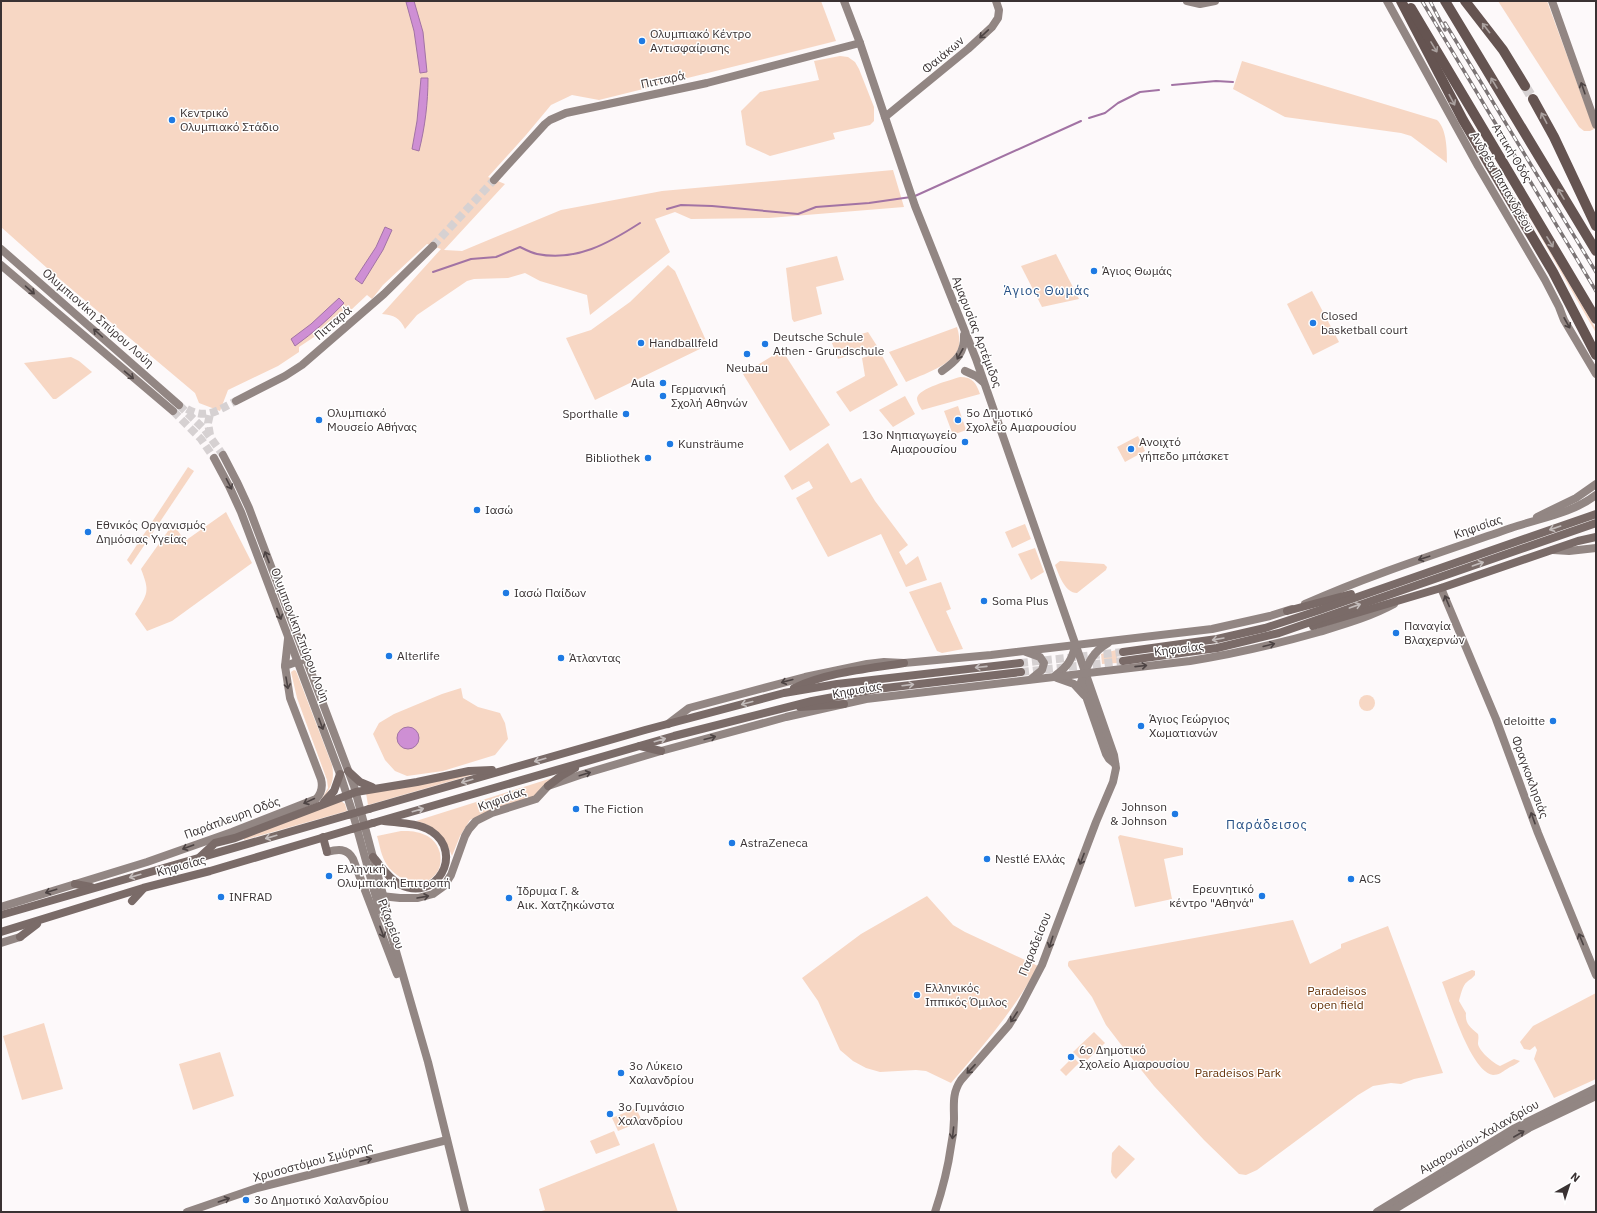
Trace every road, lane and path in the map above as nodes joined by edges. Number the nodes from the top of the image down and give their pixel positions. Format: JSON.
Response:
{"nodes":[{"id":1,"x":844,"y":1,"type":"edge"},
{"id":2,"x":996,"y":1,"type":"edge"},
{"id":3,"x":1187,"y":1,"type":"edge"},
{"id":4,"x":1214,"y":1,"type":"edge"},
{"id":5,"x":1387,"y":1,"type":"edge"},
{"id":6,"x":1401,"y":1,"type":"edge"},
{"id":7,"x":1406,"y":1,"type":"edge"},
{"id":8,"x":1445,"y":1,"type":"edge"},
{"id":9,"x":1465,"y":1,"type":"edge"},
{"id":10,"x":1552,"y":1,"type":"edge"},
{"id":11,"x":860,"y":42,"type":"junction"},
{"id":12,"x":1526,"y":86,"type":"tunnel mouth"},
{"id":13,"x":1534,"y":99,"type":"tunnel mouth"},
{"id":14,"x":885,"y":117,"type":"junction"},
{"id":15,"x":1596,"y":125,"type":"edge"},
{"id":16,"x":494,"y":180,"type":"tunnel mouth"},
{"id":17,"x":1596,"y":226,"type":"edge"},
{"id":18,"x":433,"y":246,"type":"tunnel mouth"},
{"id":19,"x":1,"y":249,"type":"edge"},
{"id":20,"x":1596,"y":252,"type":"edge"},
{"id":21,"x":1,"y":265,"type":"edge"},
{"id":22,"x":1596,"y":319,"type":"edge"},
{"id":23,"x":964,"y":330,"type":"junction"},
{"id":24,"x":1596,"y":355,"type":"edge"},
{"id":25,"x":942,"y":371,"type":"dead end"},
{"id":26,"x":965,"y":372,"type":"dead end"},
{"id":27,"x":1596,"y":374,"type":"edge"},
{"id":28,"x":984,"y":383,"type":"junction"},
{"id":29,"x":236,"y":401,"type":"tunnel mouth"},
{"id":30,"x":179,"y":405,"type":"tunnel mouth"},
{"id":31,"x":173,"y":411,"type":"tunnel mouth"},
{"id":32,"x":222,"y":455,"type":"tunnel mouth"},
{"id":33,"x":214,"y":458,"type":"tunnel mouth"},
{"id":34,"x":1596,"y":484,"type":"edge"},
{"id":35,"x":1596,"y":495,"type":"edge"},
{"id":36,"x":1596,"y":514,"type":"edge"},
{"id":37,"x":1527,"y":522,"type":"junction"},
{"id":38,"x":1596,"y":523,"type":"edge"},
{"id":39,"x":1596,"y":536,"type":"edge"},
{"id":40,"x":1596,"y":548,"type":"edge"},
{"id":41,"x":1552,"y":550,"type":"junction"},
{"id":42,"x":1415,"y":576,"type":"junction"},
{"id":43,"x":1441,"y":588,"type":"junction"},
{"id":44,"x":1400,"y":601,"type":"junction"},
{"id":45,"x":1287,"y":611,"type":"junction"},
{"id":46,"x":1279,"y":633,"type":"junction"},
{"id":47,"x":288,"y":638,"type":"junction"},
{"id":48,"x":1111,"y":641,"type":"junction"},
{"id":49,"x":1076,"y":645,"type":"junction"},
{"id":50,"x":1023,"y":651,"type":"junction"},
{"id":51,"x":1123,"y":652,"type":"tunnel mouth"},
{"id":52,"x":306,"y":659,"type":"junction"},
{"id":53,"x":1123,"y":661,"type":"tunnel mouth"},
{"id":54,"x":297,"y":662,"type":"junction"},
{"id":55,"x":904,"y":663,"type":"junction"},
{"id":56,"x":1020,"y":663,"type":"tunnel mouth"},
{"id":57,"x":285,"y":666,"type":"junction"},
{"id":58,"x":1021,"y":672,"type":"tunnel mouth"},
{"id":59,"x":1084,"y":673,"type":"junction"},
{"id":60,"x":1053,"y":677,"type":"junction"},
{"id":61,"x":1028,"y":680,"type":"junction"},
{"id":62,"x":784,"y":693,"type":"junction"},
{"id":63,"x":1086,"y":697,"type":"junction"},
{"id":64,"x":844,"y":704,"type":"junction"},
{"id":65,"x":774,"y":710,"type":"junction"},
{"id":66,"x":668,"y":724,"type":"junction"},
{"id":67,"x":640,"y":746,"type":"junction"},
{"id":68,"x":661,"y":751,"type":"junction"},
{"id":69,"x":596,"y":759,"type":"junction"},
{"id":70,"x":1115,"y":764,"type":"junction"},
{"id":71,"x":504,"y":770,"type":"junction"},
{"id":72,"x":348,"y":771,"type":"junction"},
{"id":73,"x":340,"y":774,"type":"junction"},
{"id":74,"x":548,"y":786,"type":"junction"},
{"id":75,"x":379,"y":787,"type":"junction"},
{"id":76,"x":352,"y":793,"type":"junction"},
{"id":77,"x":320,"y":805,"type":"junction"},
{"id":78,"x":363,"y":819,"type":"joint"},
{"id":79,"x":377,"y":822,"type":"junction"},
{"id":80,"x":354,"y":827,"type":"junction"},
{"id":81,"x":323,"y":837,"type":"junction"},
{"id":82,"x":327,"y":852,"type":"joint"},
{"id":83,"x":373,"y":857,"type":"junction"},
{"id":84,"x":200,"y":858,"type":"junction"},
{"id":85,"x":75,"y":884,"type":"junction"},
{"id":86,"x":94,"y":888,"type":"junction"},
{"id":87,"x":143,"y":888,"type":"junction"},
{"id":88,"x":374,"y":890,"type":"junction"},
{"id":89,"x":384,"y":896,"type":"junction"},
{"id":90,"x":132,"y":901,"type":"dead end"},
{"id":91,"x":1,"y":907,"type":"edge"},
{"id":92,"x":1,"y":915,"type":"edge"},
{"id":93,"x":387,"y":920,"type":"junction"},
{"id":94,"x":40,"y":921,"type":"junction"},
{"id":95,"x":1,"y":932,"type":"edge"},
{"id":96,"x":20,"y":937,"type":"joint"},
{"id":97,"x":1,"y":943,"type":"edge"},
{"id":98,"x":1596,"y":975,"type":"edge"},
{"id":99,"x":417,"y":1025,"type":"junction"},
{"id":100,"x":1596,"y":1088,"type":"edge"},
{"id":101,"x":1596,"y":1096,"type":"edge"},
{"id":102,"x":447,"y":1140,"type":"junction"},
{"id":103,"x":206,"y":1209,"type":"edge"},
{"id":104,"x":187,"y":1212,"type":"edge"},
{"id":105,"x":465,"y":1212,"type":"edge"},
{"id":106,"x":935,"y":1212,"type":"edge"},
{"id":107,"x":1377,"y":1212,"type":"edge"},
{"id":108,"x":1390,"y":1212,"type":"edge"}],
"edges":[{"from":1,"to":11,"type":"street","name":"Αμαρυσίας Αρτέμιδος"},
{"from":2,"to":14,"type":"street","name":"Φαιάκων","one_way":true},
{"from":3,"to":4,"type":"street"},
{"from":5,"to":27,"type":"street","name":"Ανδρέα Παπανδρέου","one_way":true},
{"from":6,"to":24,"type":"highway","one_way":true},
{"from":7,"to":22,"type":"highway","name":"Αττική Οδός","one_way":true},
{"from":20,"to":8,"type":"highway","name":"Αττική Οδός","one_way":true},
{"from":12,"to":9,"type":"highway","one_way":true},
{"from":15,"to":10,"type":"street","one_way":true},
{"from":11,"to":14,"type":"street","name":"Αμαρυσίας Αρτέμιδος"},
{"from":11,"to":16,"type":"street","name":"Πιτταρά"},
{"from":17,"to":13,"type":"highway","one_way":true},
{"from":14,"to":23,"type":"street","name":"Αμαρυσίας Αρτέμιδος"},
{"from":18,"to":29,"type":"street","name":"Πιτταρά"},
{"from":30,"to":19,"type":"street","name":"Ολυμπιονίκη Σπύρου Λούη","one_way":true},
{"from":21,"to":31,"type":"street","name":"Ολυμπιονίκη Σπύρου Λούη","one_way":true},
{"from":23,"to":25,"type":"street","one_way":true},
{"from":23,"to":28,"type":"street","name":"Αμαρυσίας Αρτέμιδος"},
{"from":26,"to":28,"type":"street"},
{"from":28,"to":49,"type":"street","name":"Αμαρυσίας Αρτέμιδος"},
{"from":52,"to":32,"type":"street","name":"Ολυμπιονίκη Σπύρου Λούη","one_way":true},
{"from":33,"to":47,"type":"street","name":"Ολυμπιονίκη Σπύρου Λούη","one_way":true},
{"from":34,"to":37,"type":"street"},
{"from":35,"to":37,"type":"street","name":"Κηφισίας"},
{"from":36,"to":42,"type":"main road","name":"Κηφισίας","one_way":true},
{"from":37,"to":45,"type":"street","name":"Κηφισίας","one_way":true},
{"from":46,"to":38,"type":"main road","name":"Κηφισίας","one_way":true},
{"from":39,"to":41,"type":"main road"},
{"from":40,"to":41,"type":"street"},
{"from":41,"to":43,"type":"main road"},
{"from":42,"to":45,"type":"main road"},
{"from":42,"to":51,"type":"main road","name":"Κηφισίας","one_way":true},
{"from":43,"to":44,"type":"main road"},
{"from":98,"to":43,"type":"street","name":"Φραγκοκλησιάς","one_way":true},
{"from":44,"to":46,"type":"main road"},
{"from":59,"to":44,"type":"street","name":"Κηφισίας","one_way":true},
{"from":45,"to":48,"type":"street","name":"Κηφισίας"},
{"from":46,"to":53,"type":"main road","name":"Κηφισίας"},
{"from":47,"to":54,"type":"street","name":"Ολυμπιονίκη Σπύρου Λούη"},
{"from":47,"to":57,"type":"street"},
{"from":48,"to":49,"type":"street","name":"Κηφισίας"},
{"from":48,"to":59,"type":"street"},
{"from":49,"to":50,"type":"street","name":"Κηφισίας"},
{"from":49,"to":59,"type":"street","name":"Αμαρυσίας Αρτέμιδος"},
{"from":49,"to":60,"type":"street"},
{"from":50,"to":55,"type":"street","name":"Κηφισίας"},
{"from":50,"to":61,"type":"street"},
{"from":52,"to":54,"type":"street"},
{"from":52,"to":72,"type":"street","name":"Ολυμπιονίκη Σπύρου Λούη"},
{"from":54,"to":57,"type":"street"},
{"from":54,"to":73,"type":"street","name":"Ολυμπιονίκη Σπύρου Λούη","one_way":true},
{"from":55,"to":62,"type":"main road"},
{"from":55,"to":66,"type":"street","name":"Κηφισίας","one_way":true},
{"from":56,"to":62,"type":"main road","name":"Κηφισίας","one_way":true},
{"from":57,"to":85,"type":"street","name":"Παράπλευρη Οδός","one_way":true},
{"from":65,"to":58,"type":"main road","name":"Κηφισίας","one_way":true},
{"from":59,"to":60,"type":"street","name":"Κηφισίας"},
{"from":59,"to":63,"type":"street"},
{"from":59,"to":70,"type":"street","name":"Παραδείσου"},
{"from":60,"to":61,"type":"street","name":"Κηφισίας"},
{"from":60,"to":63,"type":"street"},
{"from":61,"to":64,"type":"street","name":"Κηφισίας"},
{"from":62,"to":66,"type":"main road","name":"Κηφισίας","one_way":true},
{"from":63,"to":70,"type":"street"},
{"from":64,"to":65,"type":"main road"},
{"from":68,"to":64,"type":"street","name":"Κηφισίας","one_way":true},
{"from":67,"to":65,"type":"main road","name":"Κηφισίας","one_way":true},
{"from":66,"to":71,"type":"main road","name":"Κηφισίας","one_way":true},
{"from":67,"to":68,"type":"main road"},
{"from":67,"to":69,"type":"main road","name":"Κηφισίας"},
{"from":74,"to":68,"type":"street","name":"Κηφισίας","one_way":true},
{"from":69,"to":74,"type":"main road"},
{"from":79,"to":69,"type":"main road","name":"Κηφισίας","one_way":true},
{"from":70,"to":106,"type":"street","name":"Παραδείσου","one_way":true},
{"from":71,"to":75,"type":"main road"},
{"from":71,"to":84,"type":"main road","name":"Κηφισίας","one_way":true,"bridge":true},
{"from":72,"to":75,"type":"main road"},
{"from":72,"to":76,"type":"street","name":"Ολυμπιονίκη Σπύρου Λούη"},
{"from":73,"to":76,"type":"street","name":"Ολυμπιονίκη Σπύρου Λούη"},
{"from":73,"to":77,"type":"main road"},
{"from":89,"to":74,"type":"street","name":"Κηφισίας","one_way":true},
{"from":75,"to":76,"type":"main road"},
{"from":76,"to":77,"type":"main road"},
{"from":76,"to":78,"type":"street","name":"Ολυμπιονίκη Σπύρου Λούη"},
{"from":76,"to":80,"type":"street","name":"Ολυμπιονίκη Σπύρου Λούη"},
{"from":77,"to":84,"type":"main road"},
{"from":78,"to":83,"type":"street","name":"Ριζαρείου"},
{"from":79,"to":80,"type":"main road","name":"Κηφισίας","bridge":true},
{"from":79,"to":83,"type":"main road"},
{"from":80,"to":81,"type":"main road","name":"Κηφισίας"},
{"from":80,"to":88,"type":"street","name":"Ριζαρείου"},
{"from":81,"to":82,"type":"main road"},
{"from":81,"to":87,"type":"main road","name":"Κηφισίας"},
{"from":82,"to":99,"type":"street","name":"Ριζαρείου","one_way":true},
{"from":83,"to":89,"type":"street","name":"Ριζαρείου"},
{"from":84,"to":86,"type":"main road","name":"Κηφισίας","one_way":true},
{"from":85,"to":86,"type":"main road"},
{"from":85,"to":91,"type":"street","name":"Παράπλευρη Οδός","one_way":true},
{"from":86,"to":92,"type":"main road","name":"Κηφισίας"},
{"from":87,"to":90,"type":"main road"},
{"from":87,"to":94,"type":"main road","name":"Κηφισίας"},
{"from":88,"to":89,"type":"street","name":"Κηφισίας"},
{"from":88,"to":93,"type":"street","name":"Ριζαρείου"},
{"from":89,"to":93,"type":"street","name":"Ριζαρείου"},
{"from":93,"to":99,"type":"street","name":"Ριζαρείου"},
{"from":94,"to":95,"type":"main road","name":"Κηφισίας"},
{"from":94,"to":96,"type":"main road"},
{"from":96,"to":97,"type":"street"},
{"from":99,"to":102,"type":"street","name":"Ριζαρείου"},
{"from":100,"to":107,"type":"street","name":"Αμαρουσίου-Χαλανδρίου"},
{"from":108,"to":101,"type":"street","name":"Αμαρουσίου-Χαλανδρίου","one_way":true},
{"from":103,"to":102,"type":"street","name":"Χρυσοστόμου Σμύρνης","one_way":true},
{"from":102,"to":105,"type":"street","name":"Ριζαρείου"},
{"from":103,"to":104,"type":"street","name":"Χρυσοστόμου Σμύρνης"}]}
